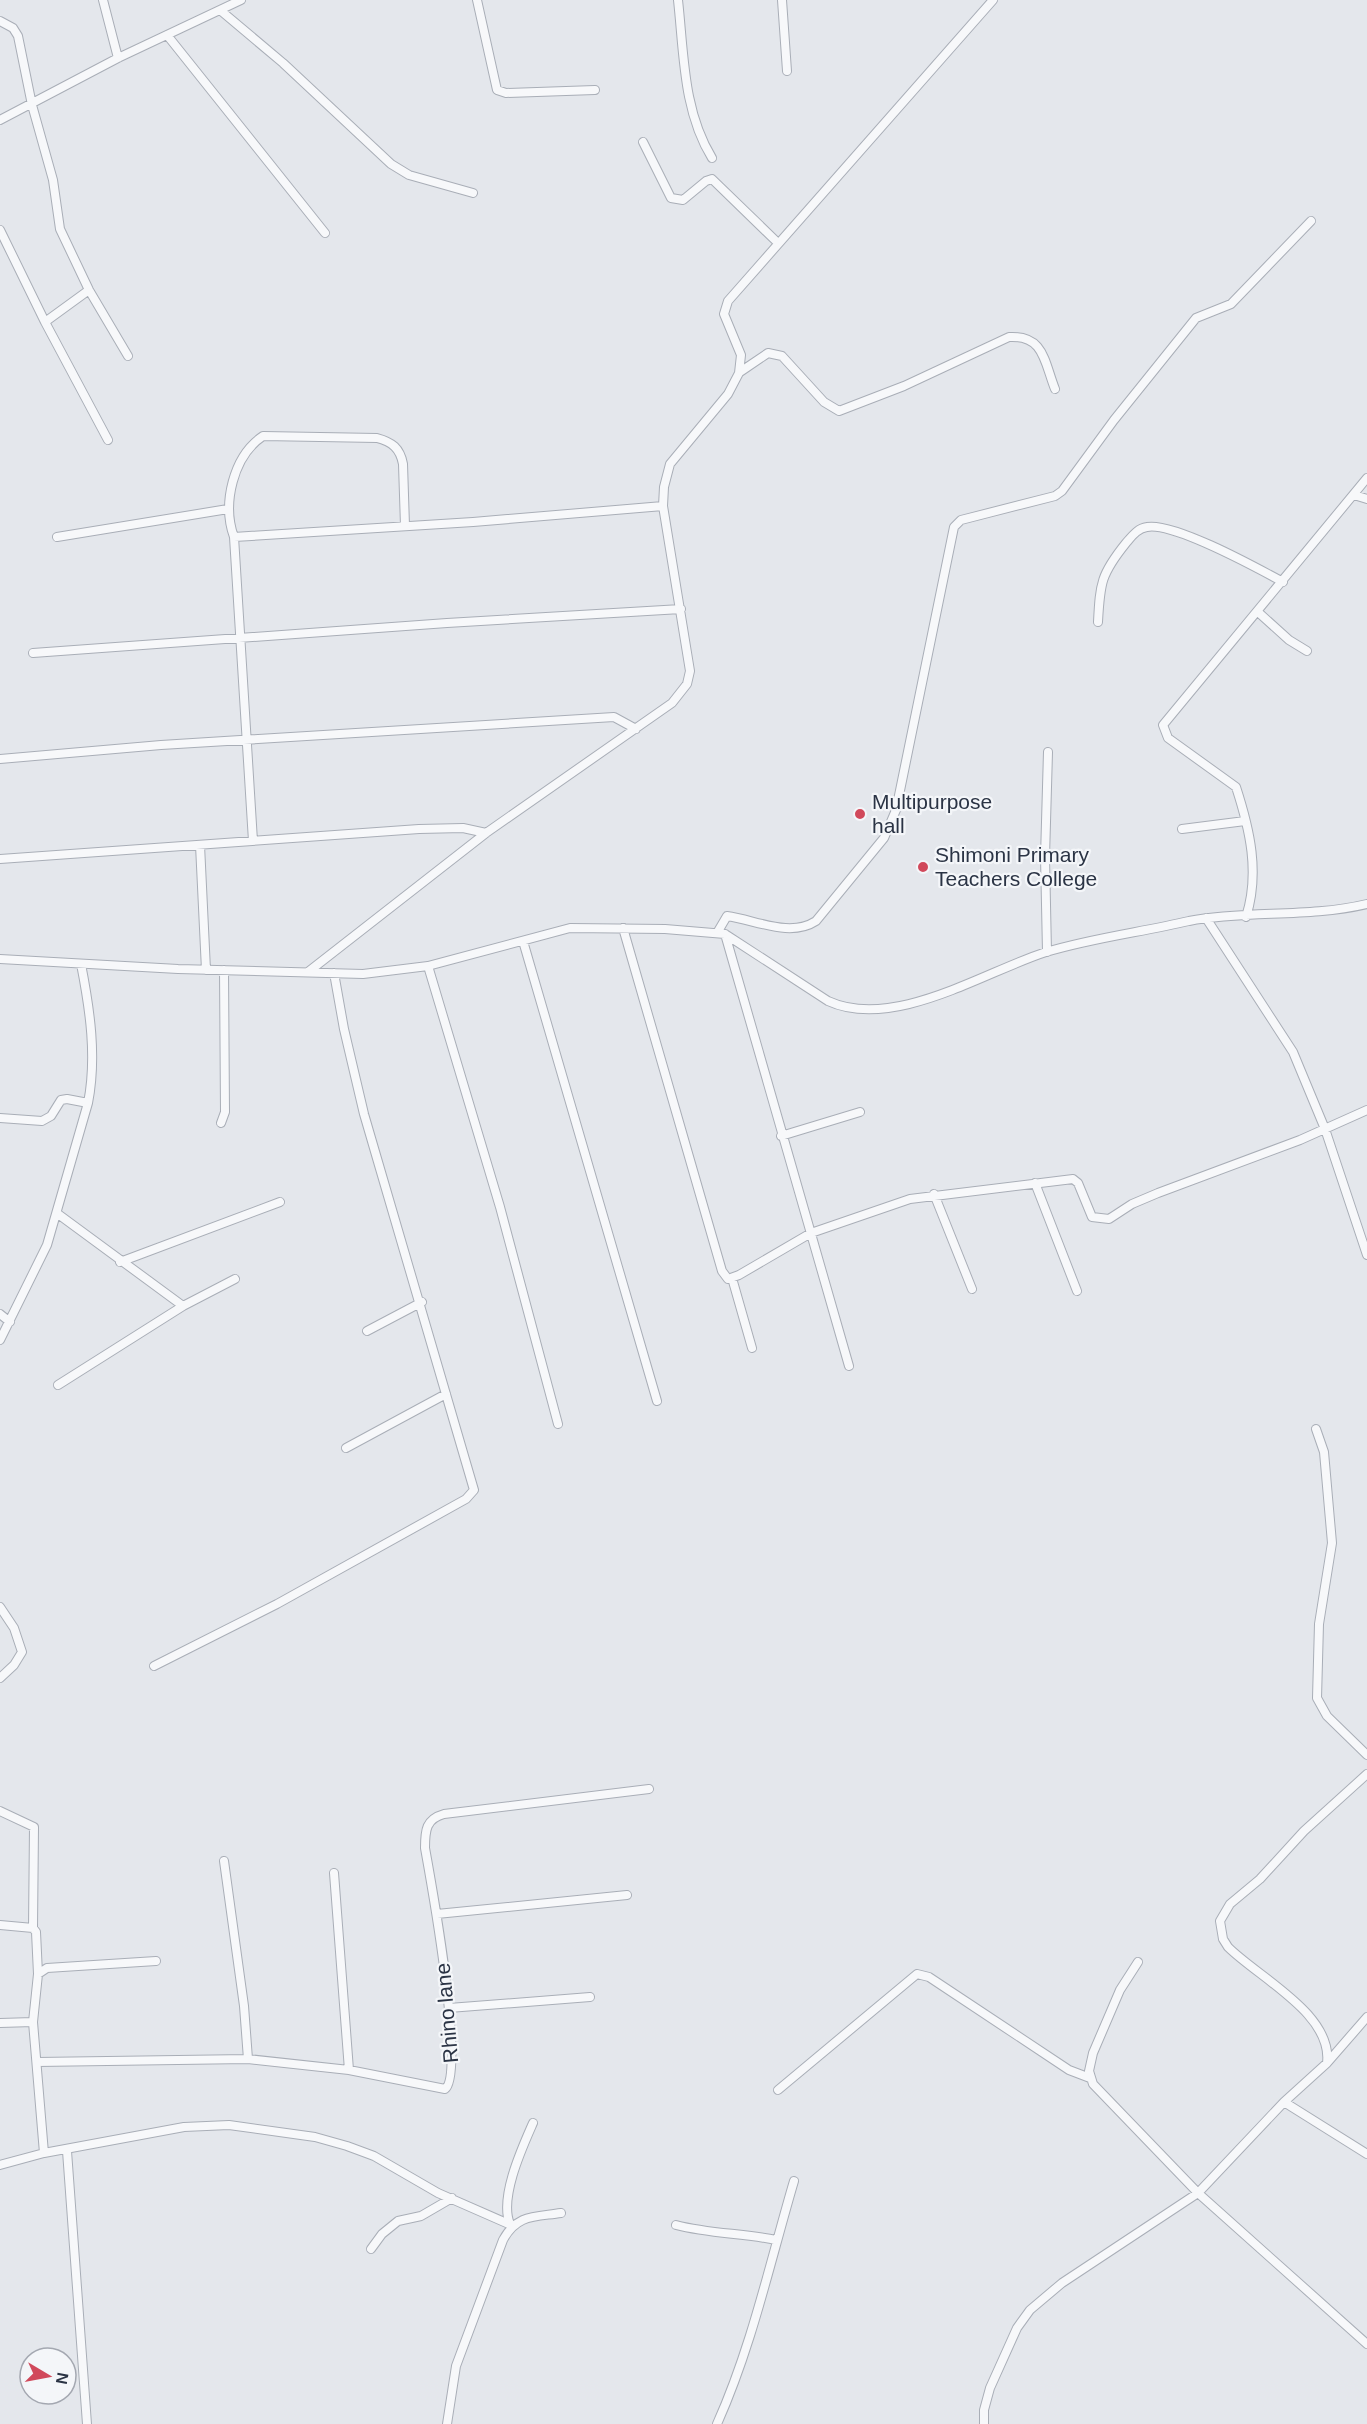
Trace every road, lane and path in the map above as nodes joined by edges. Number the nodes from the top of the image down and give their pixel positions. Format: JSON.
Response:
{"nodes":[{"id":1,"x":104,"y":0,"type":"edge"},
{"id":2,"x":241,"y":0,"type":"edge"},
{"id":3,"x":477,"y":0,"type":"edge"},
{"id":4,"x":678,"y":0,"type":"edge"},
{"id":5,"x":782,"y":0,"type":"edge"},
{"id":6,"x":993,"y":0,"type":"edge"},
{"id":7,"x":220,"y":10,"type":"junction"},
{"id":8,"x":0,"y":21,"type":"edge"},
{"id":9,"x":167,"y":35,"type":"junction"},
{"id":10,"x":118,"y":58,"type":"junction"},
{"id":11,"x":787,"y":71,"type":"dead end"},
{"id":12,"x":595,"y":90,"type":"dead end"},
{"id":13,"x":32,"y":105,"type":"junction"},
{"id":14,"x":0,"y":120,"type":"edge"},
{"id":15,"x":643,"y":142,"type":"dead end"},
{"id":16,"x":712,"y":158,"type":"dead end"},
{"id":17,"x":473,"y":193,"type":"dead end"},
{"id":18,"x":1311,"y":221,"type":"dead end"},
{"id":19,"x":0,"y":230,"type":"edge"},
{"id":20,"x":325,"y":233,"type":"dead end"},
{"id":21,"x":778,"y":243,"type":"junction"},
{"id":22,"x":88,"y":290,"type":"junction"},
{"id":23,"x":45,"y":322,"type":"junction"},
{"id":24,"x":128,"y":356,"type":"dead end"},
{"id":25,"x":739,"y":372,"type":"junction"},
{"id":26,"x":1055,"y":389,"type":"dead end"},
{"id":27,"x":108,"y":440,"type":"dead end"},
{"id":28,"x":1367,"y":478,"type":"edge"},
{"id":29,"x":1353,"y":495,"type":"junction"},
{"id":30,"x":1367,"y":499,"type":"edge"},
{"id":31,"x":663,"y":506,"type":"junction"},
{"id":32,"x":228,"y":509,"type":"junction"},
{"id":33,"x":405,"y":526,"type":"junction"},
{"id":34,"x":57,"y":537,"type":"dead end"},
{"id":35,"x":234,"y":537,"type":"junction"},
{"id":36,"x":1283,"y":582,"type":"junction"},
{"id":37,"x":681,"y":609,"type":"junction"},
{"id":38,"x":1258,"y":612,"type":"junction"},
{"id":39,"x":1098,"y":622,"type":"dead end"},
{"id":40,"x":238,"y":638,"type":"junction"},
{"id":41,"x":1307,"y":651,"type":"dead end"},
{"id":42,"x":33,"y":653,"type":"dead end"},
{"id":43,"x":636,"y":729,"type":"junction"},
{"id":44,"x":246,"y":741,"type":"junction"},
{"id":45,"x":1048,"y":752,"type":"dead end"},
{"id":46,"x":0,"y":759,"type":"edge"},
{"id":47,"x":1245,"y":821,"type":"junction"},
{"id":48,"x":1182,"y":829,"type":"dead end"},
{"id":49,"x":486,"y":833,"type":"junction"},
{"id":50,"x":253,"y":841,"type":"junction"},
{"id":51,"x":200,"y":845,"type":"junction"},
{"id":52,"x":0,"y":859,"type":"edge"},
{"id":53,"x":1367,"y":904,"type":"edge"},
{"id":54,"x":1246,"y":917,"type":"junction"},
{"id":55,"x":1206,"y":918,"type":"junction"},
{"id":56,"x":623,"y":928,"type":"junction"},
{"id":57,"x":721,"y":933,"type":"junction"},
{"id":58,"x":524,"y":940,"type":"junction"},
{"id":59,"x":1047,"y":952,"type":"junction"},
{"id":60,"x":0,"y":958,"type":"edge"},
{"id":61,"x":81,"y":964,"type":"junction"},
{"id":62,"x":428,"y":966,"type":"junction"},
{"id":63,"x":206,"y":970,"type":"junction"},
{"id":64,"x":224,"y":970,"type":"junction"},
{"id":65,"x":308,"y":972,"type":"junction"},
{"id":66,"x":334,"y":973,"type":"junction"},
{"id":67,"x":88,"y":1103,"type":"junction"},
{"id":68,"x":1367,"y":1110,"type":"edge"},
{"id":69,"x":860,"y":1112,"type":"dead end"},
{"id":70,"x":0,"y":1118,"type":"edge"},
{"id":71,"x":221,"y":1123,"type":"dead end"},
{"id":72,"x":1325,"y":1128,"type":"junction"},
{"id":73,"x":781,"y":1136,"type":"junction"},
{"id":74,"x":1035,"y":1183,"type":"junction"},
{"id":75,"x":934,"y":1194,"type":"junction"},
{"id":76,"x":280,"y":1202,"type":"dead end"},
{"id":77,"x":58,"y":1214,"type":"junction"},
{"id":78,"x":811,"y":1233,"type":"junction"},
{"id":79,"x":1367,"y":1255,"type":"edge"},
{"id":80,"x":120,"y":1262,"type":"junction"},
{"id":81,"x":732,"y":1278,"type":"junction"},
{"id":82,"x":235,"y":1279,"type":"dead end"},
{"id":83,"x":972,"y":1290,"type":"dead end"},
{"id":84,"x":1077,"y":1291,"type":"dead end"},
{"id":85,"x":422,"y":1302,"type":"junction"},
{"id":86,"x":183,"y":1306,"type":"junction"},
{"id":87,"x":0,"y":1314,"type":"edge"},
{"id":88,"x":10,"y":1322,"type":"junction"},
{"id":89,"x":367,"y":1331,"type":"dead end"},
{"id":90,"x":0,"y":1340,"type":"edge"},
{"id":91,"x":752,"y":1348,"type":"dead end"},
{"id":92,"x":849,"y":1366,"type":"dead end"},
{"id":93,"x":58,"y":1385,"type":"dead end"},
{"id":94,"x":446,"y":1394,"type":"junction"},
{"id":95,"x":657,"y":1401,"type":"dead end"},
{"id":96,"x":558,"y":1424,"type":"dead end"},
{"id":97,"x":1316,"y":1430,"type":"dead end"},
{"id":98,"x":346,"y":1448,"type":"dead end"},
{"id":99,"x":0,"y":1607,"type":"edge"},
{"id":100,"x":154,"y":1666,"type":"dead end"},
{"id":101,"x":0,"y":1678,"type":"edge"},
{"id":102,"x":1367,"y":1755,"type":"edge"},
{"id":103,"x":1367,"y":1774,"type":"edge"},
{"id":104,"x":649,"y":1789,"type":"dead end"},
{"id":105,"x":0,"y":1811,"type":"edge"},
{"id":106,"x":224,"y":1861,"type":"dead end"},
{"id":107,"x":334,"y":1873,"type":"dead end"},
{"id":108,"x":627,"y":1895,"type":"dead end"},
{"id":109,"x":437,"y":1914,"type":"junction"},
{"id":110,"x":0,"y":1925,"type":"edge"},
{"id":111,"x":33,"y":1928,"type":"junction"},
{"id":112,"x":156,"y":1961,"type":"dead end"},
{"id":113,"x":1138,"y":1962,"type":"dead end"},
{"id":114,"x":38,"y":1974,"type":"junction"},
{"id":115,"x":590,"y":1997,"type":"dead end"},
{"id":116,"x":449,"y":2008,"type":"junction"},
{"id":117,"x":1367,"y":2017,"type":"edge"},
{"id":118,"x":33,"y":2022,"type":"junction"},
{"id":119,"x":0,"y":2023,"type":"edge"},
{"id":120,"x":248,"y":2059,"type":"junction"},
{"id":121,"x":37,"y":2062,"type":"junction"},
{"id":122,"x":1327,"y":2064,"type":"junction"},
{"id":123,"x":350,"y":2070,"type":"junction"},
{"id":124,"x":1090,"y":2078,"type":"junction"},
{"id":125,"x":778,"y":2090,"type":"dead end"},
{"id":126,"x":1284,"y":2102,"type":"junction"},
{"id":127,"x":532,"y":2123,"type":"dead end"},
{"id":128,"x":67,"y":2151,"type":"junction"},
{"id":129,"x":45,"y":2153,"type":"junction"},
{"id":130,"x":1367,"y":2154,"type":"edge"},
{"id":131,"x":0,"y":2165,"type":"edge"},
{"id":132,"x":794,"y":2181,"type":"dead end"},
{"id":133,"x":1198,"y":2193,"type":"junction"},
{"id":134,"x":452,"y":2198,"type":"junction"},
{"id":135,"x":561,"y":2213,"type":"dead end"},
{"id":136,"x":510,"y":2224,"type":"junction"},
{"id":137,"x":676,"y":2225,"type":"dead end"},
{"id":138,"x":776,"y":2240,"type":"junction"},
{"id":139,"x":371,"y":2249,"type":"dead end"},
{"id":140,"x":1367,"y":2344,"type":"edge"},
{"id":141,"x":87,"y":2424,"type":"edge"},
{"id":142,"x":447,"y":2424,"type":"edge"},
{"id":143,"x":717,"y":2424,"type":"edge"},
{"id":144,"x":984,"y":2424,"type":"edge"}],
"edges":[{"from":1,"to":10,"type":"street"},
{"from":2,"to":7,"type":"street"},
{"from":3,"to":12,"type":"street"},
{"from":4,"to":16,"type":"street"},
{"from":5,"to":11,"type":"street"},
{"from":6,"to":21,"type":"street"},
{"from":7,"to":9,"type":"street"},
{"from":7,"to":17,"type":"street"},
{"from":8,"to":13,"type":"street"},
{"from":9,"to":10,"type":"street"},
{"from":9,"to":20,"type":"street"},
{"from":10,"to":13,"type":"street"},
{"from":13,"to":14,"type":"street"},
{"from":13,"to":22,"type":"street"},
{"from":15,"to":21,"type":"street"},
{"from":18,"to":57,"type":"street"},
{"from":19,"to":23,"type":"street"},
{"from":21,"to":25,"type":"street"},
{"from":22,"to":23,"type":"street"},
{"from":22,"to":24,"type":"street"},
{"from":23,"to":27,"type":"street"},
{"from":25,"to":26,"type":"street"},
{"from":25,"to":31,"type":"street"},
{"from":28,"to":29,"type":"street"},
{"from":29,"to":30,"type":"street"},
{"from":29,"to":36,"type":"street"},
{"from":31,"to":33,"type":"street"},
{"from":31,"to":37,"type":"street"},
{"from":32,"to":33,"type":"street"},
{"from":32,"to":34,"type":"street"},
{"from":32,"to":35,"type":"street"},
{"from":33,"to":35,"type":"street"},
{"from":35,"to":40,"type":"street"},
{"from":36,"to":38,"type":"street"},
{"from":36,"to":39,"type":"street"},
{"from":37,"to":40,"type":"street"},
{"from":37,"to":43,"type":"street"},
{"from":38,"to":41,"type":"street"},
{"from":38,"to":47,"type":"street"},
{"from":40,"to":42,"type":"street"},
{"from":40,"to":44,"type":"street"},
{"from":43,"to":44,"type":"street"},
{"from":43,"to":49,"type":"street"},
{"from":44,"to":46,"type":"street"},
{"from":44,"to":50,"type":"street"},
{"from":45,"to":59,"type":"street"},
{"from":47,"to":48,"type":"street"},
{"from":47,"to":54,"type":"street"},
{"from":49,"to":50,"type":"street"},
{"from":49,"to":65,"type":"street"},
{"from":50,"to":51,"type":"street"},
{"from":51,"to":52,"type":"street"},
{"from":51,"to":63,"type":"street"},
{"from":53,"to":54,"type":"street"},
{"from":54,"to":55,"type":"street"},
{"from":55,"to":59,"type":"street"},
{"from":55,"to":72,"type":"street"},
{"from":56,"to":57,"type":"street"},
{"from":56,"to":58,"type":"street"},
{"from":56,"to":81,"type":"street"},
{"from":57,"to":59,"type":"street"},
{"from":57,"to":73,"type":"street"},
{"from":58,"to":62,"type":"street"},
{"from":58,"to":95,"type":"street"},
{"from":60,"to":61,"type":"street"},
{"from":61,"to":63,"type":"street"},
{"from":61,"to":67,"type":"street"},
{"from":62,"to":66,"type":"street"},
{"from":62,"to":96,"type":"street"},
{"from":63,"to":64,"type":"street"},
{"from":64,"to":65,"type":"street"},
{"from":64,"to":71,"type":"street"},
{"from":65,"to":66,"type":"street"},
{"from":66,"to":85,"type":"street"},
{"from":67,"to":70,"type":"street"},
{"from":67,"to":77,"type":"street"},
{"from":68,"to":72,"type":"street"},
{"from":69,"to":73,"type":"street"},
{"from":72,"to":74,"type":"street"},
{"from":72,"to":79,"type":"street"},
{"from":73,"to":78,"type":"street"},
{"from":74,"to":75,"type":"street"},
{"from":74,"to":84,"type":"street"},
{"from":75,"to":78,"type":"street"},
{"from":75,"to":83,"type":"street"},
{"from":76,"to":80,"type":"street"},
{"from":77,"to":80,"type":"street"},
{"from":77,"to":88,"type":"street"},
{"from":78,"to":81,"type":"street"},
{"from":78,"to":92,"type":"street"},
{"from":80,"to":86,"type":"street"},
{"from":81,"to":91,"type":"street"},
{"from":82,"to":86,"type":"street"},
{"from":85,"to":89,"type":"street"},
{"from":85,"to":94,"type":"street"},
{"from":86,"to":93,"type":"street"},
{"from":87,"to":88,"type":"street"},
{"from":88,"to":90,"type":"street"},
{"from":94,"to":98,"type":"street"},
{"from":94,"to":100,"type":"street"},
{"from":97,"to":102,"type":"street"},
{"from":99,"to":101,"type":"street"},
{"from":103,"to":122,"type":"street"},
{"from":104,"to":109,"type":"street","name":"Rhino lane"},
{"from":105,"to":111,"type":"street"},
{"from":106,"to":120,"type":"street"},
{"from":107,"to":123,"type":"street"},
{"from":108,"to":109,"type":"street"},
{"from":109,"to":116,"type":"street","name":"Rhino lane"},
{"from":110,"to":111,"type":"street"},
{"from":111,"to":114,"type":"street"},
{"from":112,"to":114,"type":"street"},
{"from":113,"to":124,"type":"street"},
{"from":114,"to":118,"type":"street"},
{"from":115,"to":116,"type":"street"},
{"from":116,"to":123,"type":"street","name":"Rhino lane"},
{"from":117,"to":122,"type":"street"},
{"from":118,"to":119,"type":"street"},
{"from":118,"to":121,"type":"street"},
{"from":120,"to":121,"type":"street","name":"Rhino lane"},
{"from":120,"to":123,"type":"street","name":"Rhino lane"},
{"from":121,"to":129,"type":"street"},
{"from":122,"to":126,"type":"street"},
{"from":124,"to":125,"type":"street"},
{"from":124,"to":133,"type":"street"},
{"from":126,"to":130,"type":"street"},
{"from":126,"to":133,"type":"street"},
{"from":127,"to":136,"type":"street"},
{"from":128,"to":129,"type":"street"},
{"from":128,"to":134,"type":"street"},
{"from":128,"to":141,"type":"street"},
{"from":129,"to":131,"type":"street"},
{"from":132,"to":138,"type":"street"},
{"from":133,"to":140,"type":"street"},
{"from":133,"to":144,"type":"street"},
{"from":134,"to":136,"type":"street"},
{"from":134,"to":139,"type":"street"},
{"from":135,"to":136,"type":"street"},
{"from":136,"to":142,"type":"street"},
{"from":137,"to":138,"type":"street"},
{"from":138,"to":143,"type":"street"}]}
